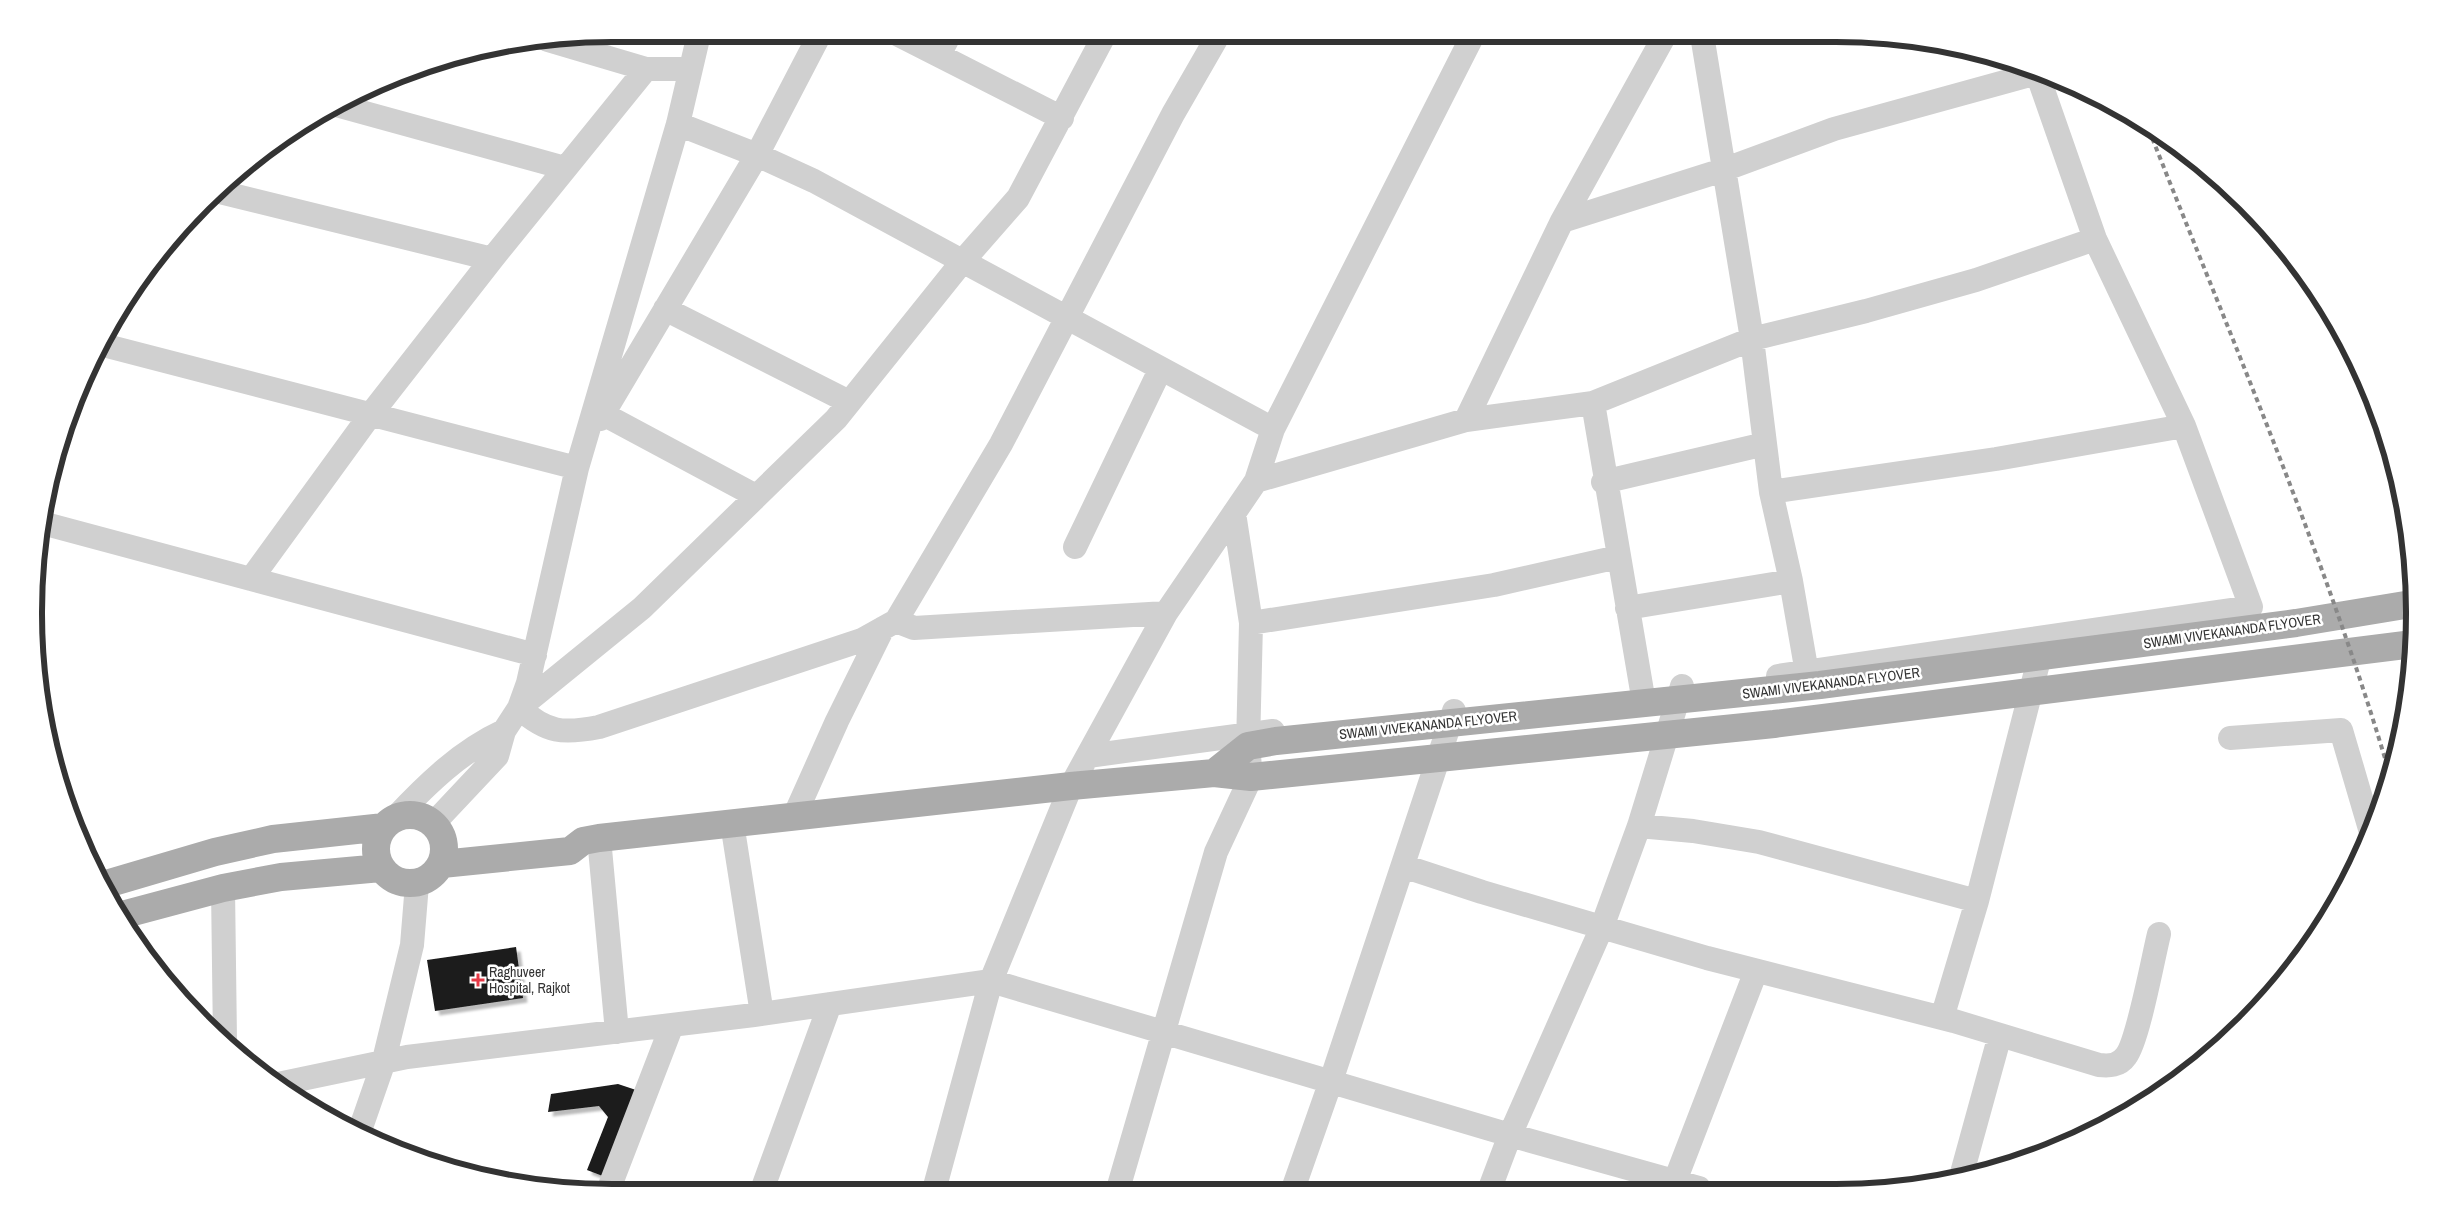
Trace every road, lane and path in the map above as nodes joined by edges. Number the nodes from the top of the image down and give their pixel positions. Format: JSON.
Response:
{"nodes":[{"id":1,"x":697,"y":42,"type":"edge"},
{"id":2,"x":816,"y":42,"type":"edge"},
{"id":3,"x":913,"y":42,"type":"edge"},
{"id":4,"x":946,"y":42,"type":"edge"},
{"id":5,"x":1101,"y":42,"type":"edge"},
{"id":6,"x":1214,"y":42,"type":"edge"},
{"id":7,"x":1470,"y":42,"type":"edge"},
{"id":8,"x":1661,"y":42,"type":"edge"},
{"id":9,"x":1703,"y":42,"type":"edge"},
{"id":10,"x":565,"y":45,"type":"edge"},
{"id":11,"x":939,"y":55,"type":"junction"},
{"id":12,"x":646,"y":69,"type":"junction"},
{"id":13,"x":690,"y":69,"type":"junction"},
{"id":14,"x":2026,"y":76,"type":"edge"},
{"id":15,"x":2040,"y":81,"type":"edge"},
{"id":16,"x":348,"y":108,"type":"edge"},
{"id":17,"x":1062,"y":118,"type":"junction"},
{"id":18,"x":678,"y":124,"type":"junction"},
{"id":19,"x":757,"y":155,"type":"junction"},
{"id":20,"x":566,"y":168,"type":"junction"},
{"id":21,"x":1723,"y":170,"type":"junction"},
{"id":22,"x":227,"y":194,"type":"edge"},
{"id":23,"x":1562,"y":221,"type":"junction"},
{"id":24,"x":2095,"y":239,"type":"junction"},
{"id":25,"x":492,"y":259,"type":"junction"},
{"id":26,"x":962,"y":262,"type":"junction"},
{"id":27,"x":665,"y":309,"type":"junction"},
{"id":28,"x":1067,"y":319,"type":"junction"},
{"id":29,"x":1752,"y":339,"type":"junction"},
{"id":30,"x":109,"y":347,"type":"edge"},
{"id":31,"x":1160,"y":370,"type":"junction"},
{"id":32,"x":849,"y":402,"type":"junction"},
{"id":33,"x":1593,"y":403,"type":"junction"},
{"id":34,"x":370,"y":414,"type":"junction"},
{"id":35,"x":603,"y":414,"type":"junction"},
{"id":36,"x":1466,"y":420,"type":"junction"},
{"id":37,"x":2184,"y":426,"type":"junction"},
{"id":38,"x":1273,"y":430,"type":"junction"},
{"id":39,"x":1765,"y":444,"type":"junction"},
{"id":40,"x":579,"y":458,"type":"junction"},
{"id":41,"x":1256,"y":481,"type":"junction"},
{"id":42,"x":1605,"y":482,"type":"junction"},
{"id":43,"x":1770,"y":492,"type":"junction"},
{"id":44,"x":756,"y":496,"type":"junction"},
{"id":45,"x":1234,"y":514,"type":"junction"},
{"id":46,"x":49,"y":526,"type":"edge"},
{"id":47,"x":1076,"y":547,"type":"dead end"},
{"id":48,"x":1618,"y":556,"type":"junction"},
{"id":49,"x":251,"y":579,"type":"junction"},
{"id":50,"x":1791,"y":581,"type":"junction"},
{"id":51,"x":2406,"y":605,"type":"edge"},
{"id":52,"x":1627,"y":608,"type":"junction"},
{"id":53,"x":1166,"y":613,"type":"junction"},
{"id":54,"x":1251,"y":622,"type":"junction"},
{"id":55,"x":889,"y":625,"type":"junction"},
{"id":56,"x":2045,"y":638,"type":"junction"},
{"id":57,"x":2404,"y":645,"type":"edge"},
{"id":58,"x":535,"y":655,"type":"junction"},
{"id":59,"x":1807,"y":673,"type":"junction"},
{"id":60,"x":1682,"y":686,"type":"junction"},
{"id":61,"x":1642,"y":691,"type":"junction"},
{"id":62,"x":519,"y":708,"type":"junction"},
{"id":63,"x":1454,"y":711,"type":"junction"},
{"id":64,"x":504,"y":731,"type":"junction"},
{"id":65,"x":2230,"y":738,"type":"dead end"},
{"id":66,"x":1248,"y":740,"type":"junction"},
{"id":67,"x":1088,"y":756,"type":"junction"},
{"id":68,"x":1214,"y":773,"type":"junction"},
{"id":69,"x":1251,"y":776,"type":"junction"},
{"id":70,"x":1071,"y":786,"type":"junction"},
{"id":71,"x":794,"y":817,"type":"junction"},
{"id":72,"x":2367,"y":818,"type":"edge"},
{"id":73,"x":390,"y":822,"type":"junction"},
{"id":74,"x":732,"y":823,"type":"junction"},
{"id":75,"x":1639,"y":826,"type":"junction"},
{"id":76,"x":591,"y":840,"type":"junction"},
{"id":77,"x":440,"y":845,"type":"junction"},
{"id":78,"x":1403,"y":866,"type":"junction"},
{"id":79,"x":382,"y":868,"type":"junction"},
{"id":80,"x":111,"y":883,"type":"edge"},
{"id":81,"x":417,"y":884,"type":"junction"},
{"id":82,"x":223,"y":888,"type":"junction"},
{"id":83,"x":1977,"y":901,"type":"junction"},
{"id":84,"x":129,"y":913,"type":"edge"},
{"id":85,"x":1602,"y":927,"type":"junction"},
{"id":86,"x":2159,"y":934,"type":"dead end"},
{"id":87,"x":1756,"y":971,"type":"junction"},
{"id":88,"x":991,"y":981,"type":"junction"},
{"id":89,"x":830,"y":1004,"type":"junction"},
{"id":90,"x":762,"y":1014,"type":"junction"},
{"id":91,"x":1942,"y":1018,"type":"junction"},
{"id":92,"x":672,"y":1025,"type":"junction"},
{"id":93,"x":225,"y":1030,"type":"edge"},
{"id":94,"x":618,"y":1032,"type":"junction"},
{"id":95,"x":1163,"y":1032,"type":"junction"},
{"id":96,"x":2000,"y":1035,"type":"junction"},
{"id":97,"x":383,"y":1064,"type":"junction"},
{"id":98,"x":1331,"y":1081,"type":"junction"},
{"id":99,"x":289,"y":1082,"type":"edge"},
{"id":100,"x":362,"y":1125,"type":"edge"},
{"id":101,"x":1510,"y":1135,"type":"junction"},
{"id":102,"x":1963,"y":1169,"type":"edge"},
{"id":103,"x":1675,"y":1180,"type":"junction"},
{"id":104,"x":611,"y":1184,"type":"edge"},
{"id":105,"x":764,"y":1184,"type":"edge"},
{"id":106,"x":936,"y":1184,"type":"edge"},
{"id":107,"x":1120,"y":1184,"type":"edge"},
{"id":108,"x":1295,"y":1184,"type":"edge"},
{"id":109,"x":1492,"y":1184,"type":"edge"},
{"id":110,"x":1687,"y":1184,"type":"edge"}],
"edges":[{"from":1,"to":13,"type":"street"},
{"from":2,"to":19,"type":"street"},
{"from":3,"to":11,"type":"street"},
{"from":4,"to":11,"type":"street"},
{"from":5,"to":17,"type":"street"},
{"from":6,"to":28,"type":"street"},
{"from":7,"to":38,"type":"street"},
{"from":8,"to":23,"type":"street"},
{"from":9,"to":21,"type":"street"},
{"from":10,"to":12,"type":"street"},
{"from":11,"to":17,"type":"street"},
{"from":12,"to":13,"type":"street"},
{"from":12,"to":20,"type":"street"},
{"from":13,"to":18,"type":"street"},
{"from":14,"to":21,"type":"street"},
{"from":15,"to":24,"type":"street"},
{"from":16,"to":20,"type":"street"},
{"from":17,"to":26,"type":"street"},
{"from":18,"to":19,"type":"street"},
{"from":18,"to":40,"type":"street"},
{"from":19,"to":26,"type":"street"},
{"from":19,"to":27,"type":"street"},
{"from":20,"to":25,"type":"street"},
{"from":21,"to":23,"type":"street"},
{"from":21,"to":29,"type":"street"},
{"from":22,"to":25,"type":"street"},
{"from":23,"to":36,"type":"street"},
{"from":24,"to":29,"type":"street"},
{"from":24,"to":37,"type":"street"},
{"from":25,"to":34,"type":"street"},
{"from":26,"to":28,"type":"street"},
{"from":26,"to":32,"type":"street"},
{"from":27,"to":32,"type":"street"},
{"from":27,"to":35,"type":"street"},
{"from":28,"to":31,"type":"street"},
{"from":28,"to":55,"type":"street"},
{"from":29,"to":33,"type":"street"},
{"from":29,"to":39,"type":"street"},
{"from":30,"to":34,"type":"street"},
{"from":31,"to":38,"type":"street"},
{"from":31,"to":47,"type":"street"},
{"from":32,"to":44,"type":"street"},
{"from":33,"to":36,"type":"street"},
{"from":33,"to":42,"type":"street"},
{"from":34,"to":40,"type":"street"},
{"from":34,"to":49,"type":"street"},
{"from":35,"to":40,"type":"street"},
{"from":35,"to":44,"type":"street"},
{"from":36,"to":41,"type":"street"},
{"from":37,"to":43,"type":"street"},
{"from":37,"to":56,"type":"street"},
{"from":38,"to":41,"type":"street"},
{"from":39,"to":42,"type":"street"},
{"from":39,"to":43,"type":"street"},
{"from":40,"to":58,"type":"street"},
{"from":41,"to":45,"type":"street"},
{"from":42,"to":48,"type":"street"},
{"from":43,"to":50,"type":"street"},
{"from":44,"to":62,"type":"street"},
{"from":45,"to":53,"type":"street"},
{"from":45,"to":54,"type":"street"},
{"from":46,"to":49,"type":"street"},
{"from":48,"to":52,"type":"street"},
{"from":48,"to":54,"type":"street"},
{"from":49,"to":58,"type":"street"},
{"from":50,"to":52,"type":"street"},
{"from":50,"to":59,"type":"street"},
{"from":51,"to":66,"type":"main road","name":"SWAMI VIVEKANANDA FLYOVER"},
{"from":52,"to":61,"type":"street"},
{"from":53,"to":55,"type":"street"},
{"from":53,"to":67,"type":"street"},
{"from":54,"to":66,"type":"street"},
{"from":55,"to":62,"type":"street"},
{"from":55,"to":71,"type":"street"},
{"from":56,"to":59,"type":"street"},
{"from":56,"to":83,"type":"street"},
{"from":57,"to":69,"type":"main road"},
{"from":58,"to":62,"type":"street"},
{"from":59,"to":60,"type":"street"},
{"from":60,"to":61,"type":"street"},
{"from":60,"to":75,"type":"street"},
{"from":61,"to":63,"type":"street"},
{"from":62,"to":64,"type":"street"},
{"from":63,"to":66,"type":"street"},
{"from":63,"to":78,"type":"street"},
{"from":64,"to":73,"type":"street"},
{"from":64,"to":77,"type":"street"},
{"from":65,"to":72,"type":"street"},
{"from":66,"to":67,"type":"street"},
{"from":66,"to":68,"type":"main road"},
{"from":66,"to":69,"type":"street"},
{"from":67,"to":70,"type":"street"},
{"from":68,"to":69,"type":"main road"},
{"from":68,"to":70,"type":"main road"},
{"from":69,"to":95,"type":"street"},
{"from":70,"to":71,"type":"main road"},
{"from":70,"to":88,"type":"street"},
{"from":71,"to":74,"type":"main road"},
{"from":73,"to":77,"type":"main road"},
{"from":73,"to":79,"type":"main road"},
{"from":73,"to":80,"type":"main road"},
{"from":74,"to":76,"type":"main road"},
{"from":74,"to":90,"type":"street"},
{"from":75,"to":83,"type":"street"},
{"from":75,"to":85,"type":"street"},
{"from":76,"to":77,"type":"main road"},
{"from":76,"to":94,"type":"street"},
{"from":77,"to":81,"type":"main road"},
{"from":78,"to":85,"type":"street"},
{"from":78,"to":98,"type":"street"},
{"from":79,"to":81,"type":"main road"},
{"from":79,"to":82,"type":"main road"},
{"from":81,"to":97,"type":"street"},
{"from":82,"to":84,"type":"main road"},
{"from":82,"to":93,"type":"street"},
{"from":83,"to":91,"type":"street"},
{"from":85,"to":87,"type":"street"},
{"from":85,"to":101,"type":"street"},
{"from":86,"to":96,"type":"street"},
{"from":87,"to":91,"type":"street"},
{"from":87,"to":103,"type":"street"},
{"from":88,"to":89,"type":"street"},
{"from":88,"to":95,"type":"street"},
{"from":88,"to":106,"type":"street"},
{"from":89,"to":90,"type":"street"},
{"from":89,"to":105,"type":"street"},
{"from":90,"to":92,"type":"street"},
{"from":91,"to":96,"type":"street"},
{"from":92,"to":94,"type":"street"},
{"from":92,"to":104,"type":"street"},
{"from":94,"to":97,"type":"street"},
{"from":95,"to":98,"type":"street"},
{"from":95,"to":107,"type":"street"},
{"from":96,"to":102,"type":"street"},
{"from":97,"to":99,"type":"street"},
{"from":97,"to":100,"type":"street"},
{"from":98,"to":101,"type":"street"},
{"from":98,"to":108,"type":"street"},
{"from":101,"to":103,"type":"street"},
{"from":101,"to":109,"type":"street"},
{"from":103,"to":110,"type":"street"}]}
